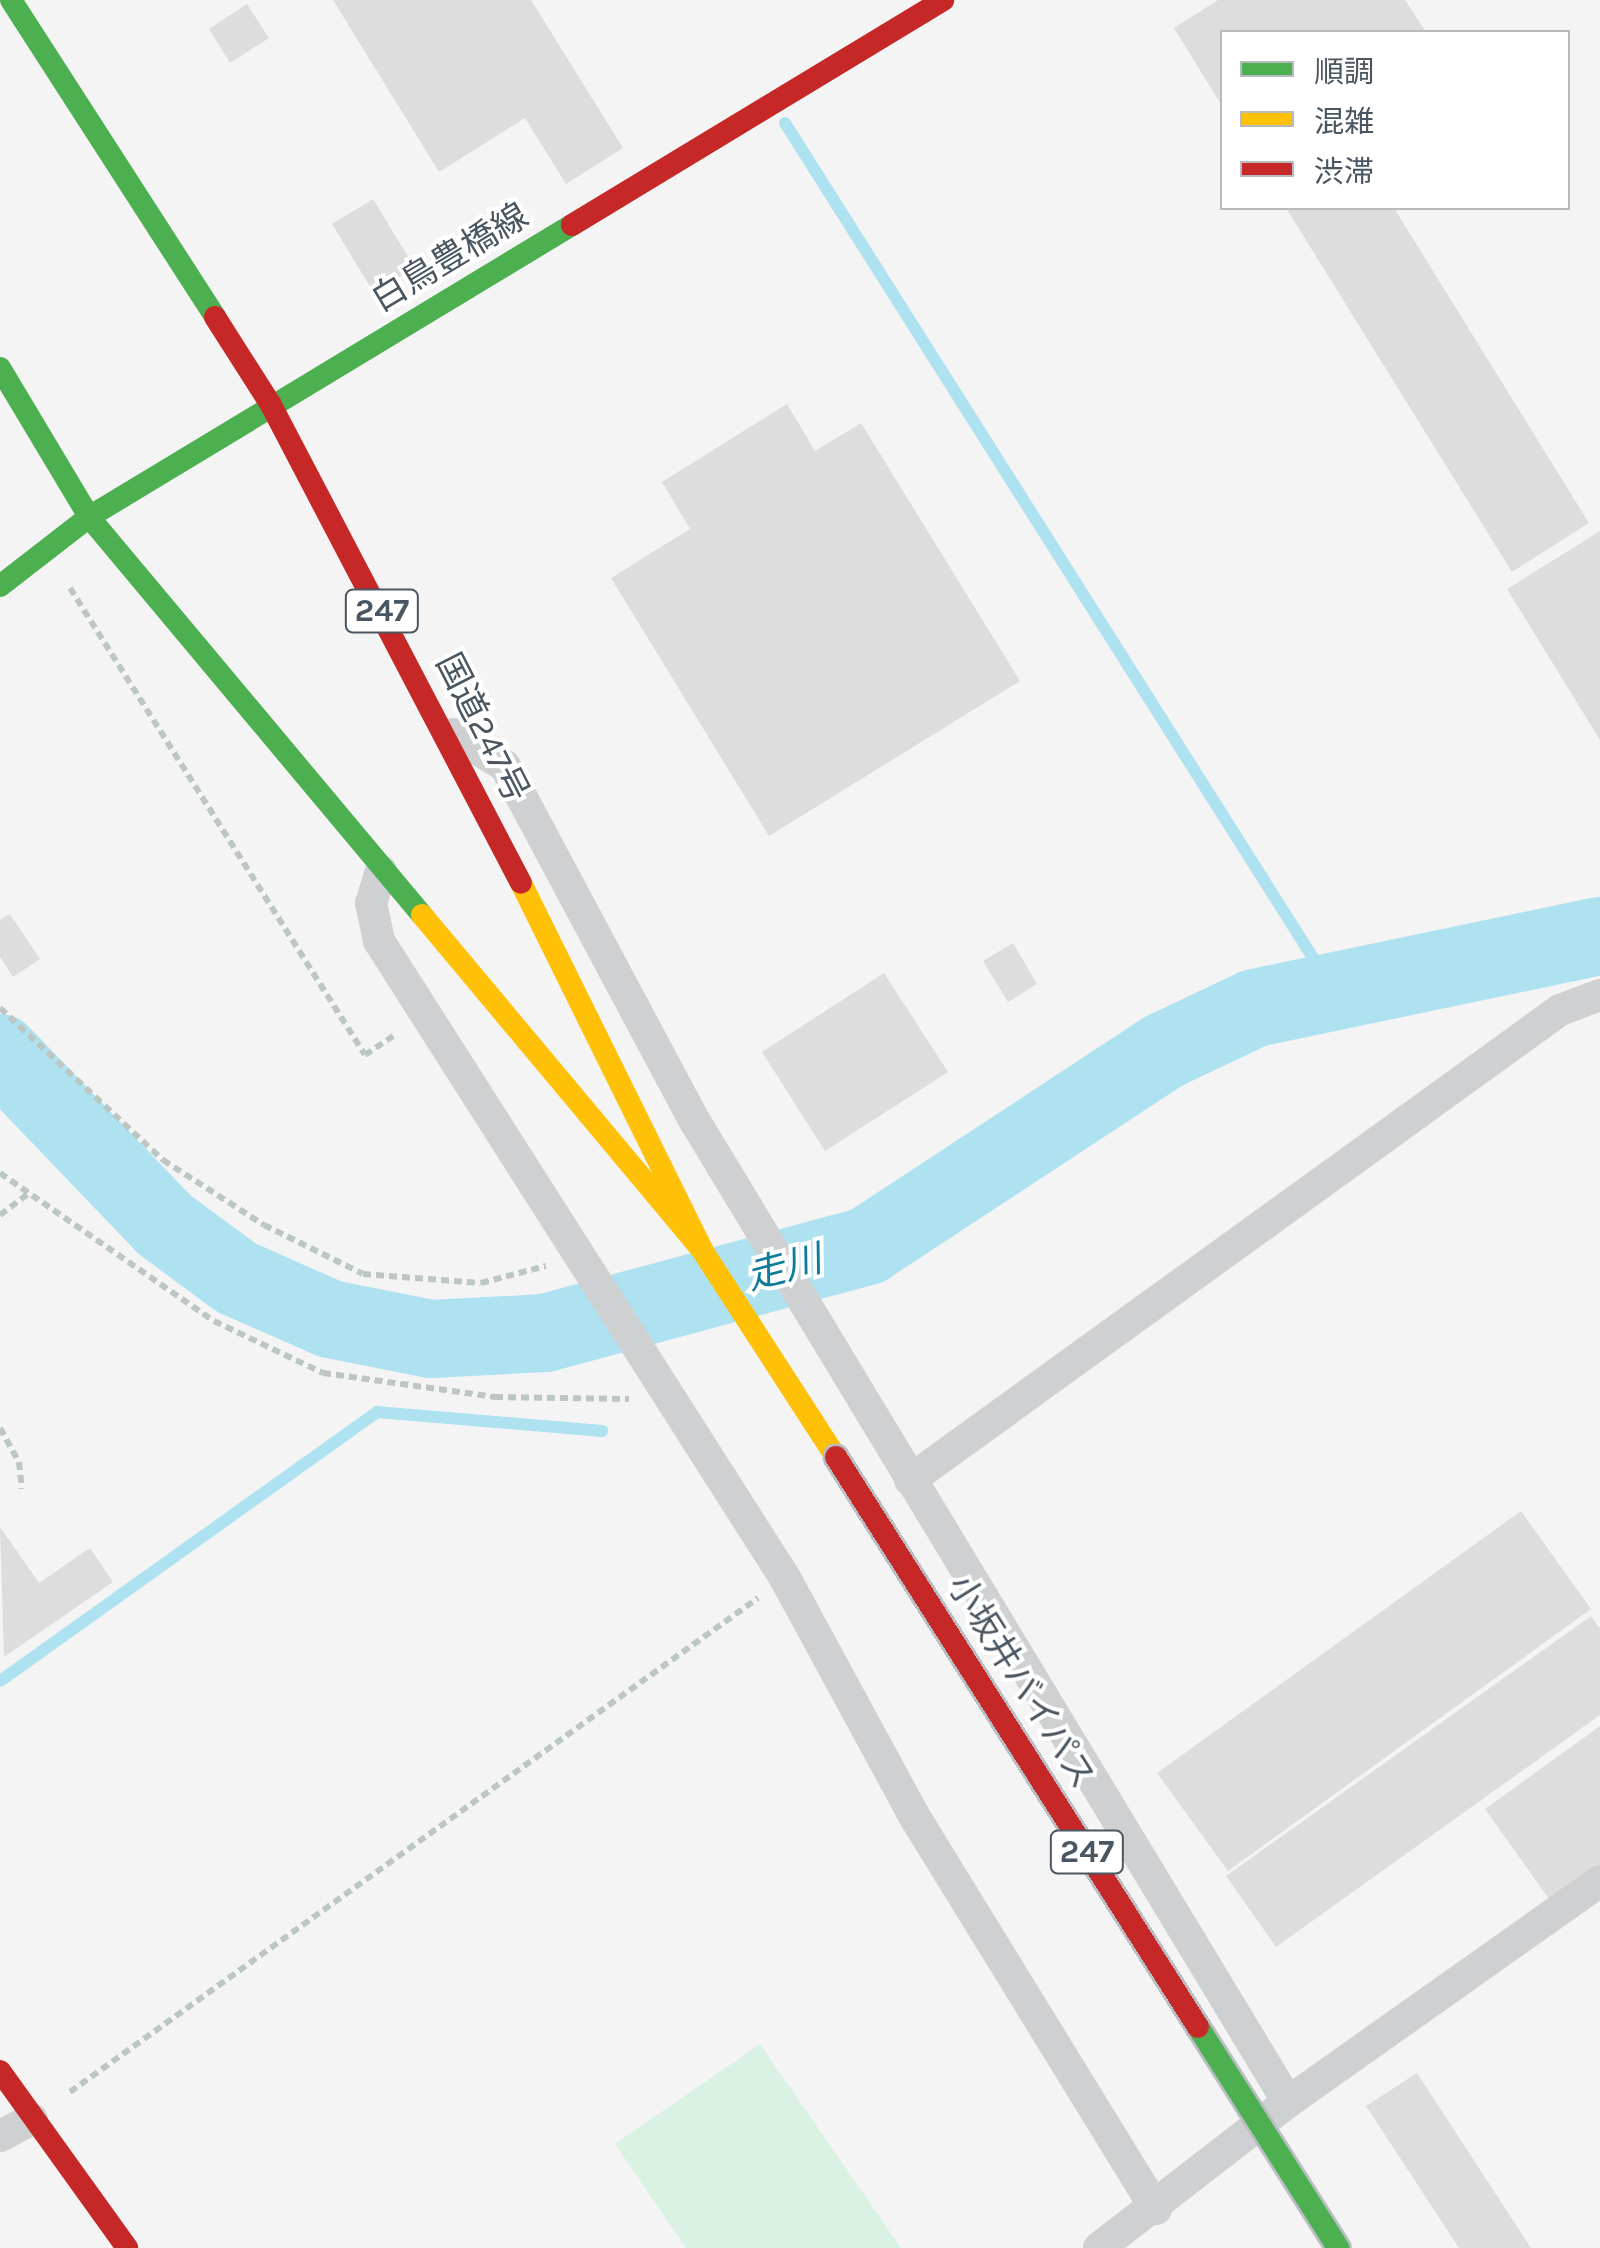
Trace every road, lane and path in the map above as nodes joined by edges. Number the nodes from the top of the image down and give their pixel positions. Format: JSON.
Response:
{"nodes":[{"id":1,"x":11,"y":0,"type":"edge"},
{"id":2,"x":943,"y":0,"type":"edge"},
{"id":3,"x":0,"y":368,"type":"edge"},
{"id":4,"x":271,"y":406,"type":"junction"},
{"id":5,"x":89,"y":517,"type":"junction"},
{"id":6,"x":48,"y":552,"type":"junction"},
{"id":7,"x":0,"y":586,"type":"edge"},
{"id":8,"x":446,"y":729,"type":"junction"},
{"id":9,"x":381,"y":871,"type":"junction"},
{"id":10,"x":1600,"y":995,"type":"edge"},
{"id":11,"x":0,"y":1008,"type":"edge"},
{"id":12,"x":426,"y":1016,"type":"junction"},
{"id":13,"x":0,"y":1173,"type":"edge"},
{"id":14,"x":26,"y":1196,"type":"junction"},
{"id":15,"x":0,"y":1215,"type":"edge"},
{"id":16,"x":702,"y":1250,"type":"junction"},
{"id":17,"x":576,"y":1258,"type":"junction"},
{"id":18,"x":667,"y":1399,"type":"junction"},
{"id":19,"x":0,"y":1428,"type":"edge"},
{"id":20,"x":836,"y":1457,"type":"joint"},
{"id":21,"x":910,"y":1480,"type":"junction"},
{"id":22,"x":22,"y":1489,"type":"dead end"},
{"id":23,"x":785,"y":1578,"type":"junction"},
{"id":24,"x":1600,"y":1881,"type":"edge"},
{"id":25,"x":0,"y":2071,"type":"edge"},
{"id":26,"x":1288,"y":2102,"type":"junction"},
{"id":27,"x":32,"y":2119,"type":"junction"},
{"id":28,"x":0,"y":2136,"type":"edge"},
{"id":29,"x":1156,"y":2208,"type":"junction"},
{"id":30,"x":127,"y":2248,"type":"edge"},
{"id":31,"x":1099,"y":2248,"type":"edge"},
{"id":32,"x":1338,"y":2248,"type":"edge"}],
"edges":[{"from":1,"to":4,"type":"main road","name":"国道247号","number":"247"},
{"from":2,"to":4,"type":"main road","name":"白鳥豊橋線"},
{"from":3,"to":5,"type":"main road","name":"国道247号","number":"247"},
{"from":4,"to":5,"type":"main road","name":"白鳥豊橋線"},
{"from":4,"to":8,"type":"main road","name":"国道247号","number":"247"},
{"from":5,"to":6,"type":"main road","name":"白鳥豊橋線"},
{"from":5,"to":9,"type":"main road","name":"国道247号","number":"247"},
{"from":6,"to":7,"type":"main road","name":"白鳥豊橋線"},
{"from":6,"to":12,"type":"path"},
{"from":8,"to":16,"type":"main road","name":"国道247号","number":"247"},
{"from":8,"to":21,"type":"street"},
{"from":9,"to":12,"type":"street"},
{"from":9,"to":16,"type":"main road","name":"国道247号","number":"247"},
{"from":10,"to":21,"type":"street"},
{"from":11,"to":17,"type":"path"},
{"from":12,"to":17,"type":"street"},
{"from":13,"to":14,"type":"path"},
{"from":14,"to":15,"type":"path"},
{"from":14,"to":18,"type":"path"},
{"from":16,"to":20,"type":"main road","name":"国道247号","number":"247"},
{"from":17,"to":18,"type":"street"},
{"from":18,"to":23,"type":"street"},
{"from":19,"to":22,"type":"path"},
{"from":20,"to":32,"type":"main road","name":"小坂井バイパス","number":"247","bridge":true},
{"from":21,"to":26,"type":"street"},
{"from":23,"to":27,"type":"path"},
{"from":23,"to":29,"type":"street"},
{"from":24,"to":26,"type":"street"},
{"from":25,"to":27,"type":"main road"},
{"from":26,"to":29,"type":"street"},
{"from":27,"to":28,"type":"street"},
{"from":27,"to":30,"type":"main road"},
{"from":29,"to":31,"type":"street"}]}
